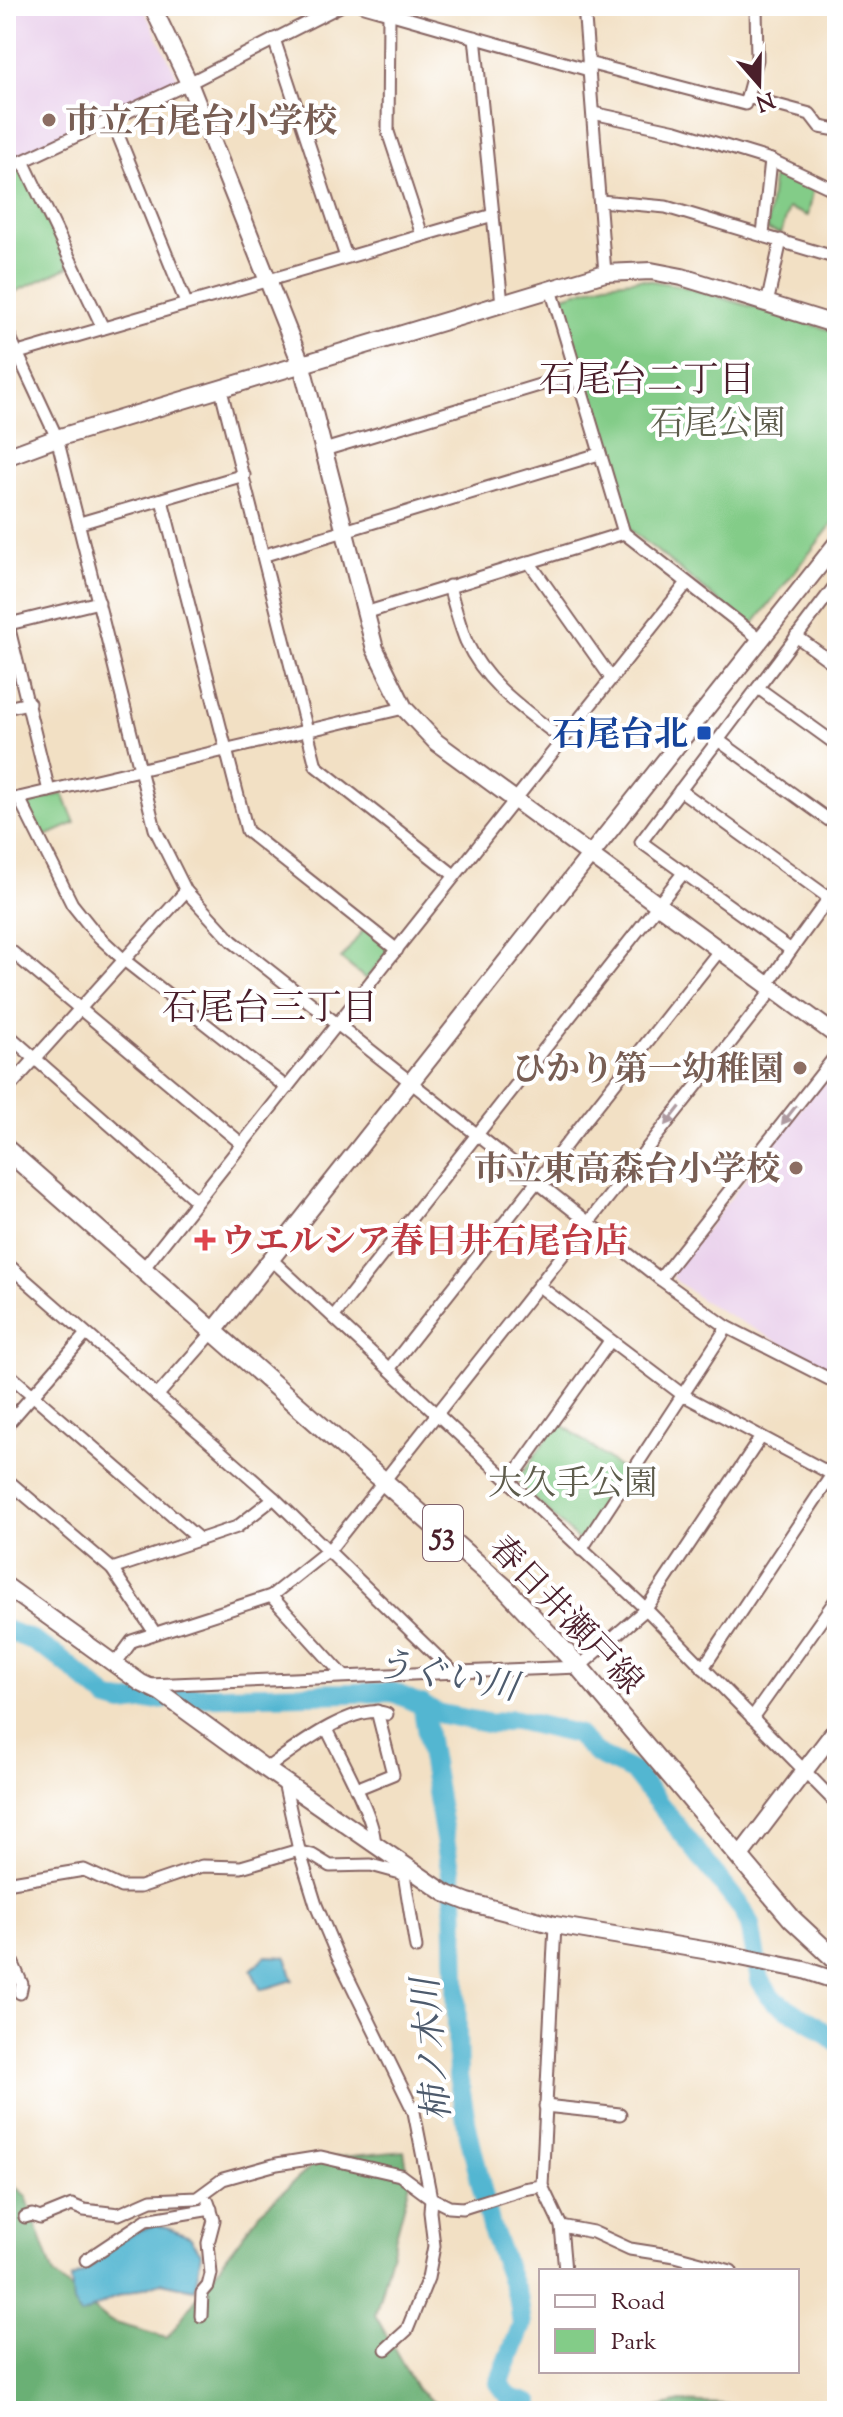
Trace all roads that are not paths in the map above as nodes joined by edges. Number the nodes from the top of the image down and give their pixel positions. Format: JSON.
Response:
{"nodes":[{"id":1,"x":152,"y":6,"type":"edge"},
{"id":2,"x":340,"y":6,"type":"edge"},
{"id":3,"x":364,"y":6,"type":"edge"},
{"id":4,"x":584,"y":6,"type":"edge"},
{"id":5,"x":756,"y":6,"type":"edge"},
{"id":6,"x":389,"y":13,"type":"junction"},
{"id":7,"x":475,"y":37,"type":"junction"},
{"id":8,"x":274,"y":39,"type":"junction"},
{"id":9,"x":588,"y":67,"type":"junction"},
{"id":10,"x":189,"y":83,"type":"junction"},
{"id":11,"x":747,"y":97,"type":"junction"},
{"id":12,"x":593,"y":113,"type":"junction"},
{"id":13,"x":112,"y":120,"type":"junction"},
{"id":14,"x":837,"y":130,"type":"edge"},
{"id":15,"x":771,"y":160,"type":"junction"},
{"id":16,"x":23,"y":161,"type":"junction"},
{"id":17,"x":6,"y":169,"type":"edge"},
{"id":18,"x":837,"y":191,"type":"edge"},
{"id":19,"x":600,"y":201,"type":"junction"},
{"id":20,"x":493,"y":215,"type":"junction"},
{"id":21,"x":763,"y":234,"type":"junction"},
{"id":22,"x":422,"y":235,"type":"junction"},
{"id":23,"x":781,"y":240,"type":"junction"},
{"id":24,"x":346,"y":257,"type":"junction"},
{"id":25,"x":837,"y":258,"type":"edge"},
{"id":26,"x":605,"y":273,"type":"junction"},
{"id":27,"x":268,"y":280,"type":"junction"},
{"id":28,"x":551,"y":289,"type":"junction"},
{"id":29,"x":186,"y":303,"type":"junction"},
{"id":30,"x":502,"y":304,"type":"junction"},
{"id":31,"x":767,"y":304,"type":"junction"},
{"id":32,"x":837,"y":325,"type":"edge"},
{"id":33,"x":103,"y":328,"type":"junction"},
{"id":34,"x":6,"y":329,"type":"edge"},
{"id":35,"x":18,"y":353,"type":"junction"},
{"id":36,"x":302,"y":366,"type":"junction"},
{"id":37,"x":576,"y":374,"type":"junction"},
{"id":38,"x":221,"y":390,"type":"junction"},
{"id":39,"x":57,"y":438,"type":"junction"},
{"id":40,"x":324,"y":450,"type":"junction"},
{"id":41,"x":599,"y":454,"type":"junction"},
{"id":42,"x":6,"y":457,"type":"edge"},
{"id":43,"x":244,"y":475,"type":"junction"},
{"id":44,"x":162,"y":500,"type":"junction"},
{"id":45,"x":80,"y":523,"type":"junction"},
{"id":46,"x":344,"y":532,"type":"junction"},
{"id":47,"x":624,"y":533,"type":"junction"},
{"id":48,"x":837,"y":543,"type":"edge"},
{"id":49,"x":265,"y":555,"type":"junction"},
{"id":50,"x":529,"y":562,"type":"junction"},
{"id":51,"x":687,"y":583,"type":"junction"},
{"id":52,"x":837,"y":583,"type":"edge"},
{"id":53,"x":449,"y":586,"type":"junction"},
{"id":54,"x":99,"y":602,"type":"junction"},
{"id":55,"x":365,"y":613,"type":"junction"},
{"id":56,"x":7,"y":620,"type":"edge"},
{"id":57,"x":796,"y":636,"type":"junction"},
{"id":58,"x":761,"y":640,"type":"junction"},
{"id":59,"x":837,"y":649,"type":"edge"},
{"id":60,"x":833,"y":663,"type":"edge"},
{"id":61,"x":611,"y":678,"type":"junction"},
{"id":62,"x":758,"y":688,"type":"junction"},
{"id":63,"x":29,"y":703,"type":"junction"},
{"id":64,"x":6,"y":708,"type":"edge"},
{"id":65,"x":404,"y":708,"type":"junction"},
{"id":66,"x":308,"y":730,"type":"junction"},
{"id":67,"x":562,"y":739,"type":"junction"},
{"id":68,"x":718,"y":740,"type":"junction"},
{"id":69,"x":837,"y":745,"type":"edge"},
{"id":70,"x":226,"y":749,"type":"junction"},
{"id":71,"x":140,"y":768,"type":"junction"},
{"id":72,"x":680,"y":790,"type":"junction"},
{"id":73,"x":49,"y":791,"type":"junction"},
{"id":74,"x":19,"y":798,"type":"junction"},
{"id":75,"x":514,"y":800,"type":"junction"},
{"id":76,"x":6,"y":801,"type":"edge"},
{"id":77,"x":837,"y":826,"type":"edge"},
{"id":78,"x":589,"y":854,"type":"junction"},
{"id":79,"x":684,"y":872,"type":"junction"},
{"id":80,"x":454,"y":875,"type":"junction"},
{"id":81,"x":837,"y":887,"type":"edge"},
{"id":82,"x":186,"y":891,"type":"junction"},
{"id":83,"x":829,"y":898,"type":"junction"},
{"id":84,"x":657,"y":905,"type":"junction"},
{"id":85,"x":6,"y":947,"type":"edge"},
{"id":86,"x":397,"y":950,"type":"junction"},
{"id":87,"x":791,"y":950,"type":"junction"},
{"id":88,"x":719,"y":951,"type":"junction"},
{"id":89,"x":124,"y":960,"type":"junction"},
{"id":90,"x":770,"y":986,"type":"junction"},
{"id":91,"x":80,"y":1009,"type":"junction"},
{"id":92,"x":337,"y":1023,"type":"junction"},
{"id":93,"x":6,"y":1033,"type":"edge"},
{"id":94,"x":837,"y":1036,"type":"edge"},
{"id":95,"x":837,"y":1054,"type":"edge"},
{"id":96,"x":36,"y":1059,"type":"junction"},
{"id":97,"x":410,"y":1082,"type":"junction"},
{"id":98,"x":287,"y":1088,"type":"junction"},
{"id":99,"x":6,"y":1091,"type":"edge"},
{"id":100,"x":477,"y":1135,"type":"junction"},
{"id":101,"x":242,"y":1144,"type":"junction"},
{"id":102,"x":6,"y":1149,"type":"edge"},
{"id":103,"x":536,"y":1181,"type":"junction"},
{"id":104,"x":197,"y":1201,"type":"junction"},
{"id":105,"x":589,"y":1223,"type":"junction"},
{"id":106,"x":271,"y":1259,"type":"junction"},
{"id":107,"x":6,"y":1263,"type":"edge"},
{"id":108,"x":143,"y":1269,"type":"junction"},
{"id":109,"x":660,"y":1279,"type":"junction"},
{"id":110,"x":539,"y":1286,"type":"junction"},
{"id":111,"x":334,"y":1316,"type":"junction"},
{"id":112,"x":727,"y":1327,"type":"junction"},
{"id":113,"x":214,"y":1331,"type":"junction"},
{"id":114,"x":86,"y":1334,"type":"junction"},
{"id":115,"x":610,"y":1341,"type":"junction"},
{"id":116,"x":389,"y":1369,"type":"junction"},
{"id":117,"x":6,"y":1372,"type":"edge"},
{"id":118,"x":837,"y":1383,"type":"edge"},
{"id":119,"x":33,"y":1395,"type":"junction"},
{"id":120,"x":683,"y":1395,"type":"junction"},
{"id":121,"x":157,"y":1396,"type":"junction"},
{"id":122,"x":437,"y":1414,"type":"junction"},
{"id":123,"x":6,"y":1426,"type":"edge"},
{"id":124,"x":761,"y":1437,"type":"junction"},
{"id":125,"x":835,"y":1472,"type":"edge"},
{"id":126,"x":6,"y":1479,"type":"edge"},
{"id":127,"x":510,"y":1481,"type":"junction"},
{"id":128,"x":384,"y":1482,"type":"junction"},
{"id":129,"x":274,"y":1498,"type":"junction"},
{"id":130,"x":199,"y":1539,"type":"junction"},
{"id":131,"x":328,"y":1550,"type":"junction"},
{"id":132,"x":581,"y":1550,"type":"junction"},
{"id":133,"x":112,"y":1569,"type":"junction"},
{"id":134,"x":6,"y":1586,"type":"edge"},
{"id":135,"x":271,"y":1596,"type":"junction"},
{"id":136,"x":837,"y":1598,"type":"edge"},
{"id":137,"x":646,"y":1609,"type":"junction"},
{"id":138,"x":155,"y":1633,"type":"junction"},
{"id":139,"x":115,"y":1664,"type":"junction"},
{"id":140,"x":579,"y":1667,"type":"junction"},
{"id":141,"x":703,"y":1668,"type":"junction"},
{"id":142,"x":453,"y":1672,"type":"junction"},
{"id":143,"x":344,"y":1676,"type":"junction"},
{"id":144,"x":159,"y":1692,"type":"junction"},
{"id":145,"x":752,"y":1718,"type":"junction"},
{"id":146,"x":837,"y":1728,"type":"edge"},
{"id":147,"x":327,"y":1729,"type":"junction"},
{"id":148,"x":266,"y":1769,"type":"junction"},
{"id":149,"x":804,"y":1770,"type":"junction"},
{"id":150,"x":284,"y":1782,"type":"junction"},
{"id":151,"x":356,"y":1789,"type":"junction"},
{"id":152,"x":837,"y":1804,"type":"edge"},
{"id":153,"x":374,"y":1845,"type":"junction"},
{"id":154,"x":299,"y":1851,"type":"junction"},
{"id":155,"x":739,"y":1857,"type":"junction"},
{"id":156,"x":406,"y":1872,"type":"junction"},
{"id":157,"x":6,"y":1883,"type":"edge"},
{"id":158,"x":555,"y":1925,"type":"junction"},
{"id":159,"x":6,"y":1948,"type":"edge"},
{"id":160,"x":416,"y":1948,"type":"dead end"},
{"id":161,"x":837,"y":1961,"type":"edge"},
{"id":162,"x":837,"y":1981,"type":"edge"},
{"id":163,"x":20,"y":1993,"type":"dead end"},
{"id":164,"x":545,"y":2106,"type":"junction"},
{"id":165,"x":620,"y":2114,"type":"dead end"},
{"id":166,"x":542,"y":2186,"type":"junction"},
{"id":167,"x":204,"y":2195,"type":"junction"},
{"id":168,"x":431,"y":2198,"type":"junction"},
{"id":169,"x":211,"y":2209,"type":"junction"},
{"id":170,"x":25,"y":2217,"type":"dead end"},
{"id":171,"x":561,"y":2226,"type":"junction"},
{"id":172,"x":86,"y":2260,"type":"dead end"},
{"id":173,"x":565,"y":2269,"type":"edge"},
{"id":174,"x":724,"y":2269,"type":"edge"},
{"id":175,"x":201,"y":2316,"type":"dead end"},
{"id":176,"x":386,"y":2349,"type":"dead end"}],
"edges":[{"from":1,"to":10,"type":"street"},
{"from":2,"to":8,"type":"street"},
{"from":3,"to":6,"type":"street"},
{"from":4,"to":9,"type":"street"},
{"from":5,"to":11,"type":"street"},
{"from":6,"to":7,"type":"street"},
{"from":6,"to":22,"type":"street"},
{"from":7,"to":9,"type":"street"},
{"from":7,"to":20,"type":"street"},
{"from":8,"to":10,"type":"street"},
{"from":8,"to":24,"type":"street"},
{"from":9,"to":11,"type":"street"},
{"from":9,"to":12,"type":"street"},
{"from":10,"to":13,"type":"street"},
{"from":10,"to":27,"type":"street"},
{"from":11,"to":14,"type":"street"},
{"from":12,"to":15,"type":"street"},
{"from":12,"to":19,"type":"street"},
{"from":13,"to":16,"type":"street"},
{"from":13,"to":29,"type":"street"},
{"from":15,"to":18,"type":"street"},
{"from":15,"to":21,"type":"street"},
{"from":16,"to":17,"type":"street"},
{"from":16,"to":33,"type":"street"},
{"from":19,"to":21,"type":"street"},
{"from":19,"to":26,"type":"street"},
{"from":20,"to":22,"type":"street"},
{"from":20,"to":30,"type":"street"},
{"from":21,"to":23,"type":"street"},
{"from":22,"to":24,"type":"street"},
{"from":23,"to":25,"type":"street"},
{"from":23,"to":31,"type":"street"},
{"from":24,"to":27,"type":"street"},
{"from":26,"to":28,"type":"street"},
{"from":26,"to":31,"type":"street"},
{"from":27,"to":29,"type":"street"},
{"from":27,"to":36,"type":"street"},
{"from":28,"to":30,"type":"street"},
{"from":28,"to":37,"type":"street"},
{"from":29,"to":33,"type":"street"},
{"from":30,"to":36,"type":"street"},
{"from":31,"to":32,"type":"street"},
{"from":33,"to":35,"type":"street"},
{"from":34,"to":35,"type":"street"},
{"from":35,"to":39,"type":"street"},
{"from":36,"to":38,"type":"street"},
{"from":36,"to":40,"type":"street"},
{"from":37,"to":40,"type":"street"},
{"from":37,"to":41,"type":"street"},
{"from":38,"to":39,"type":"street"},
{"from":38,"to":43,"type":"street"},
{"from":39,"to":42,"type":"street"},
{"from":39,"to":45,"type":"street"},
{"from":40,"to":46,"type":"street"},
{"from":41,"to":46,"type":"street"},
{"from":41,"to":47,"type":"street"},
{"from":43,"to":44,"type":"street"},
{"from":43,"to":49,"type":"street"},
{"from":44,"to":45,"type":"street"},
{"from":44,"to":70,"type":"street"},
{"from":45,"to":54,"type":"street"},
{"from":46,"to":49,"type":"street"},
{"from":46,"to":55,"type":"street"},
{"from":47,"to":50,"type":"street"},
{"from":47,"to":51,"type":"street"},
{"from":48,"to":58,"type":"street"},
{"from":49,"to":66,"type":"street"},
{"from":50,"to":53,"type":"street"},
{"from":50,"to":61,"type":"street"},
{"from":51,"to":58,"type":"street"},
{"from":51,"to":61,"type":"street"},
{"from":52,"to":57,"type":"street"},
{"from":53,"to":55,"type":"street"},
{"from":53,"to":67,"type":"street"},
{"from":54,"to":56,"type":"street"},
{"from":54,"to":71,"type":"street"},
{"from":55,"to":65,"type":"street"},
{"from":56,"to":63,"type":"street"},
{"from":57,"to":60,"type":"street"},
{"from":57,"to":62,"type":"street"},
{"from":58,"to":78,"type":"street"},
{"from":59,"to":60,"type":"street"},
{"from":61,"to":67,"type":"street"},
{"from":62,"to":68,"type":"street"},
{"from":62,"to":69,"type":"street"},
{"from":63,"to":64,"type":"street"},
{"from":63,"to":73,"type":"street"},
{"from":65,"to":66,"type":"street"},
{"from":65,"to":75,"type":"street"},
{"from":66,"to":70,"type":"street"},
{"from":66,"to":80,"type":"street"},
{"from":67,"to":75,"type":"street"},
{"from":68,"to":72,"type":"street"},
{"from":68,"to":77,"type":"street"},
{"from":70,"to":71,"type":"street"},
{"from":70,"to":86,"type":"street"},
{"from":71,"to":73,"type":"street"},
{"from":71,"to":82,"type":"street"},
{"from":72,"to":79,"type":"street"},
{"from":72,"to":83,"type":"street"},
{"from":73,"to":74,"type":"street"},
{"from":74,"to":76,"type":"street"},
{"from":74,"to":89,"type":"street"},
{"from":75,"to":78,"type":"street"},
{"from":75,"to":80,"type":"street"},
{"from":78,"to":84,"type":"street"},
{"from":78,"to":97,"type":"street"},
{"from":79,"to":84,"type":"street"},
{"from":79,"to":87,"type":"street"},
{"from":80,"to":86,"type":"street"},
{"from":81,"to":83,"type":"street"},
{"from":82,"to":89,"type":"street"},
{"from":82,"to":92,"type":"street"},
{"from":83,"to":87,"type":"street"},
{"from":84,"to":88,"type":"street"},
{"from":84,"to":100,"type":"street"},
{"from":85,"to":91,"type":"street"},
{"from":86,"to":92,"type":"street"},
{"from":87,"to":90,"type":"street"},
{"from":88,"to":90,"type":"street"},
{"from":88,"to":103,"type":"street"},
{"from":89,"to":91,"type":"street"},
{"from":89,"to":98,"type":"street"},
{"from":90,"to":94,"type":"street"},
{"from":90,"to":105,"type":"street","one_way":true},
{"from":91,"to":96,"type":"street"},
{"from":91,"to":101,"type":"street"},
{"from":92,"to":97,"type":"street"},
{"from":92,"to":98,"type":"street"},
{"from":93,"to":96,"type":"street"},
{"from":95,"to":109,"type":"street","one_way":true},
{"from":96,"to":99,"type":"street"},
{"from":96,"to":104,"type":"street"},
{"from":97,"to":100,"type":"street"},
{"from":97,"to":106,"type":"street"},
{"from":98,"to":101,"type":"street"},
{"from":100,"to":103,"type":"street"},
{"from":100,"to":111,"type":"street"},
{"from":101,"to":104,"type":"street"},
{"from":102,"to":108,"type":"main road","name":"春日井瀬戸線","number":"53"},
{"from":103,"to":105,"type":"street"},
{"from":103,"to":116,"type":"street"},
{"from":104,"to":108,"type":"street"},
{"from":105,"to":109,"type":"street"},
{"from":105,"to":110,"type":"street"},
{"from":106,"to":111,"type":"street"},
{"from":106,"to":113,"type":"street"},
{"from":107,"to":114,"type":"street"},
{"from":108,"to":113,"type":"main road","name":"春日井瀬戸線","number":"53"},
{"from":109,"to":112,"type":"street"},
{"from":110,"to":115,"type":"street"},
{"from":110,"to":122,"type":"street"},
{"from":111,"to":116,"type":"street"},
{"from":112,"to":118,"type":"street"},
{"from":112,"to":120,"type":"street"},
{"from":113,"to":121,"type":"street"},
{"from":113,"to":128,"type":"main road","name":"春日井瀬戸線","number":"53"},
{"from":114,"to":119,"type":"street"},
{"from":114,"to":121,"type":"street"},
{"from":115,"to":120,"type":"street"},
{"from":115,"to":127,"type":"street"},
{"from":116,"to":122,"type":"street"},
{"from":117,"to":119,"type":"street"},
{"from":119,"to":123,"type":"street"},
{"from":119,"to":130,"type":"street"},
{"from":120,"to":124,"type":"street"},
{"from":120,"to":132,"type":"street"},
{"from":121,"to":129,"type":"street"},
{"from":122,"to":127,"type":"street"},
{"from":122,"to":128,"type":"street"},
{"from":124,"to":125,"type":"street"},
{"from":124,"to":137,"type":"street"},
{"from":125,"to":141,"type":"street"},
{"from":126,"to":133,"type":"street"},
{"from":127,"to":132,"type":"street"},
{"from":128,"to":131,"type":"street"},
{"from":128,"to":140,"type":"main road","name":"春日井瀬戸線","number":"53"},
{"from":129,"to":130,"type":"street"},
{"from":129,"to":131,"type":"street"},
{"from":130,"to":133,"type":"street"},
{"from":131,"to":135,"type":"street"},
{"from":131,"to":142,"type":"street"},
{"from":132,"to":137,"type":"street"},
{"from":133,"to":138,"type":"street"},
{"from":134,"to":139,"type":"street"},
{"from":135,"to":138,"type":"street"},
{"from":135,"to":143,"type":"street"},
{"from":136,"to":145,"type":"street"},
{"from":137,"to":140,"type":"street"},
{"from":137,"to":141,"type":"street"},
{"from":138,"to":139,"type":"street"},
{"from":139,"to":144,"type":"street"},
{"from":140,"to":142,"type":"street"},
{"from":140,"to":155,"type":"main road","name":"春日井瀬戸線","number":"53"},
{"from":141,"to":145,"type":"street"},
{"from":142,"to":143,"type":"street"},
{"from":143,"to":144,"type":"street"},
{"from":144,"to":148,"type":"street"},
{"from":145,"to":149,"type":"street"},
{"from":146,"to":149,"type":"street"},
{"from":147,"to":148,"type":"street"},
{"from":147,"to":151,"type":"street"},
{"from":147,"to":151,"type":"street"},
{"from":148,"to":150,"type":"street"},
{"from":149,"to":152,"type":"street"},
{"from":149,"to":155,"type":"street"},
{"from":150,"to":153,"type":"street"},
{"from":150,"to":154,"type":"street"},
{"from":151,"to":153,"type":"street"},
{"from":153,"to":156,"type":"street"},
{"from":154,"to":156,"type":"street"},
{"from":154,"to":157,"type":"street"},
{"from":154,"to":168,"type":"street"},
{"from":155,"to":161,"type":"main road","name":"春日井瀬戸線","number":"53"},
{"from":156,"to":158,"type":"street"},
{"from":156,"to":160,"type":"street"},
{"from":158,"to":162,"type":"street"},
{"from":158,"to":164,"type":"street"},
{"from":159,"to":163,"type":"street"},
{"from":164,"to":165,"type":"street"},
{"from":164,"to":166,"type":"street"},
{"from":166,"to":168,"type":"street"},
{"from":166,"to":171,"type":"street"},
{"from":167,"to":168,"type":"street"},
{"from":167,"to":169,"type":"street"},
{"from":167,"to":170,"type":"street"},
{"from":168,"to":176,"type":"street"},
{"from":169,"to":172,"type":"street"},
{"from":169,"to":175,"type":"street"},
{"from":171,"to":173,"type":"street"},
{"from":171,"to":174,"type":"street"}]}
